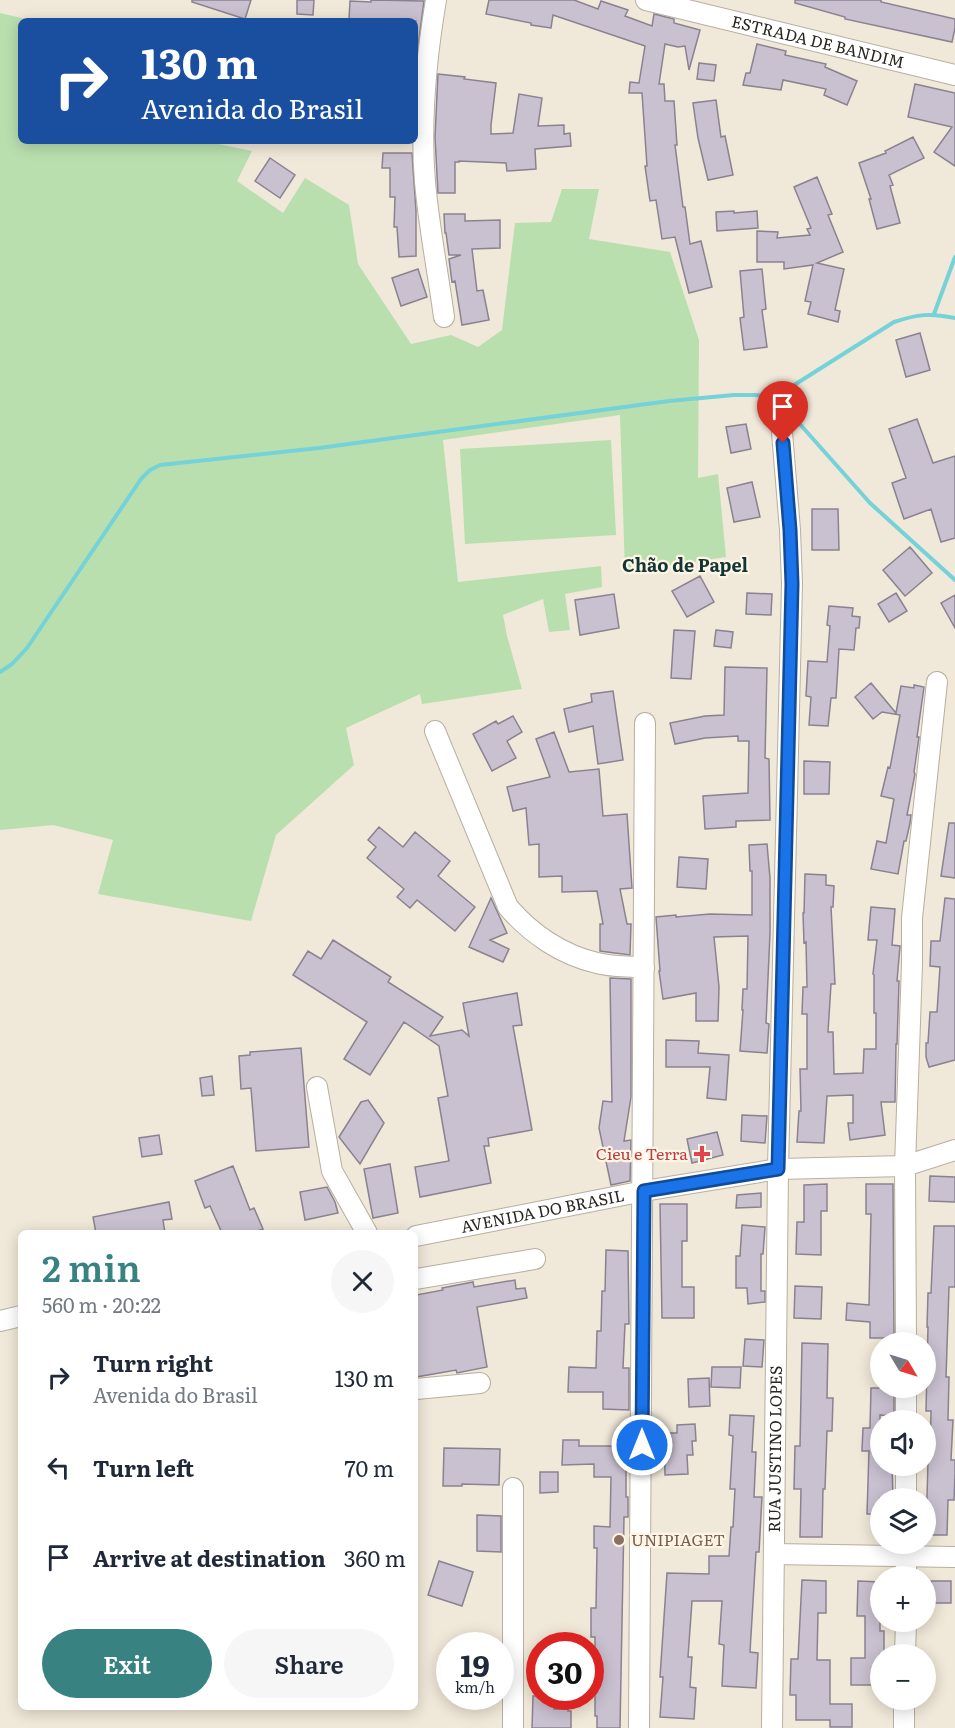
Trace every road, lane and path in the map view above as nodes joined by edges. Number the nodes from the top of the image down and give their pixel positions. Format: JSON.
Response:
{"nodes":[{"id":1,"x":436,"y":0,"type":"edge"},
{"id":2,"x":646,"y":0,"type":"edge"},
{"id":3,"x":689,"y":4,"type":"edge"},
{"id":4,"x":955,"y":75,"type":"edge"},
{"id":5,"x":444,"y":317,"type":"dead end"},
{"id":6,"x":781,"y":420,"type":"dead end"},
{"id":7,"x":937,"y":682,"type":"dead end"},
{"id":8,"x":645,"y":723,"type":"dead end"},
{"id":9,"x":435,"y":731,"type":"dead end"},
{"id":10,"x":644,"y":968,"type":"junction"},
{"id":11,"x":317,"y":1087,"type":"dead end"},
{"id":12,"x":955,"y":1150,"type":"edge"},
{"id":13,"x":905,"y":1166,"type":"junction"},
{"id":14,"x":778,"y":1169,"type":"junction"},
{"id":15,"x":644,"y":1191,"type":"junction"},
{"id":16,"x":365,"y":1230,"type":"edge"},
{"id":17,"x":418,"y":1236,"type":"edge"},
{"id":18,"x":535,"y":1259,"type":"dead end"},
{"id":19,"x":418,"y":1279,"type":"edge"},
{"id":20,"x":18,"y":1317,"type":"edge"},
{"id":21,"x":0,"y":1321,"type":"edge"},
{"id":22,"x":906,"y":1332,"type":"edge"},
{"id":23,"x":480,"y":1383,"type":"dead end"},
{"id":24,"x":418,"y":1389,"type":"edge"},
{"id":25,"x":513,"y":1488,"type":"dead end"},
{"id":26,"x":870,"y":1551,"type":"edge"},
{"id":27,"x":774,"y":1554,"type":"junction"},
{"id":28,"x":934,"y":1554,"type":"edge"},
{"id":29,"x":955,"y":1557,"type":"edge"},
{"id":30,"x":904,"y":1710,"type":"edge"},
{"id":31,"x":513,"y":1728,"type":"edge"},
{"id":32,"x":639,"y":1728,"type":"edge"},
{"id":33,"x":772,"y":1728,"type":"edge"},
{"id":34,"x":904,"y":1728,"type":"edge"}],
"edges":[{"from":1,"to":5,"type":"street"},
{"from":2,"to":3,"type":"street","name":"ESTRADA DE BANDIM"},
{"from":3,"to":4,"type":"street","name":"ESTRADA DE BANDIM"},
{"from":6,"to":14,"type":"street","name":"RUA JUSTINO LOPES"},
{"from":7,"to":13,"type":"street"},
{"from":8,"to":10,"type":"street"},
{"from":9,"to":10,"type":"street"},
{"from":10,"to":15,"type":"street"},
{"from":11,"to":16,"type":"street"},
{"from":12,"to":13,"type":"street","name":"AVENIDA DO BRASIL"},
{"from":13,"to":14,"type":"street","name":"AVENIDA DO BRASIL"},
{"from":13,"to":22,"type":"street"},
{"from":14,"to":15,"type":"street","name":"AVENIDA DO BRASIL"},
{"from":14,"to":27,"type":"street","name":"RUA JUSTINO LOPES"},
{"from":15,"to":17,"type":"street","name":"AVENIDA DO BRASIL"},
{"from":15,"to":32,"type":"street"},
{"from":18,"to":19,"type":"street"},
{"from":20,"to":21,"type":"street"},
{"from":23,"to":24,"type":"street"},
{"from":25,"to":31,"type":"street"},
{"from":26,"to":27,"type":"street"},
{"from":27,"to":33,"type":"street","name":"RUA JUSTINO LOPES"},
{"from":28,"to":29,"type":"street"},
{"from":30,"to":34,"type":"street"}]}
